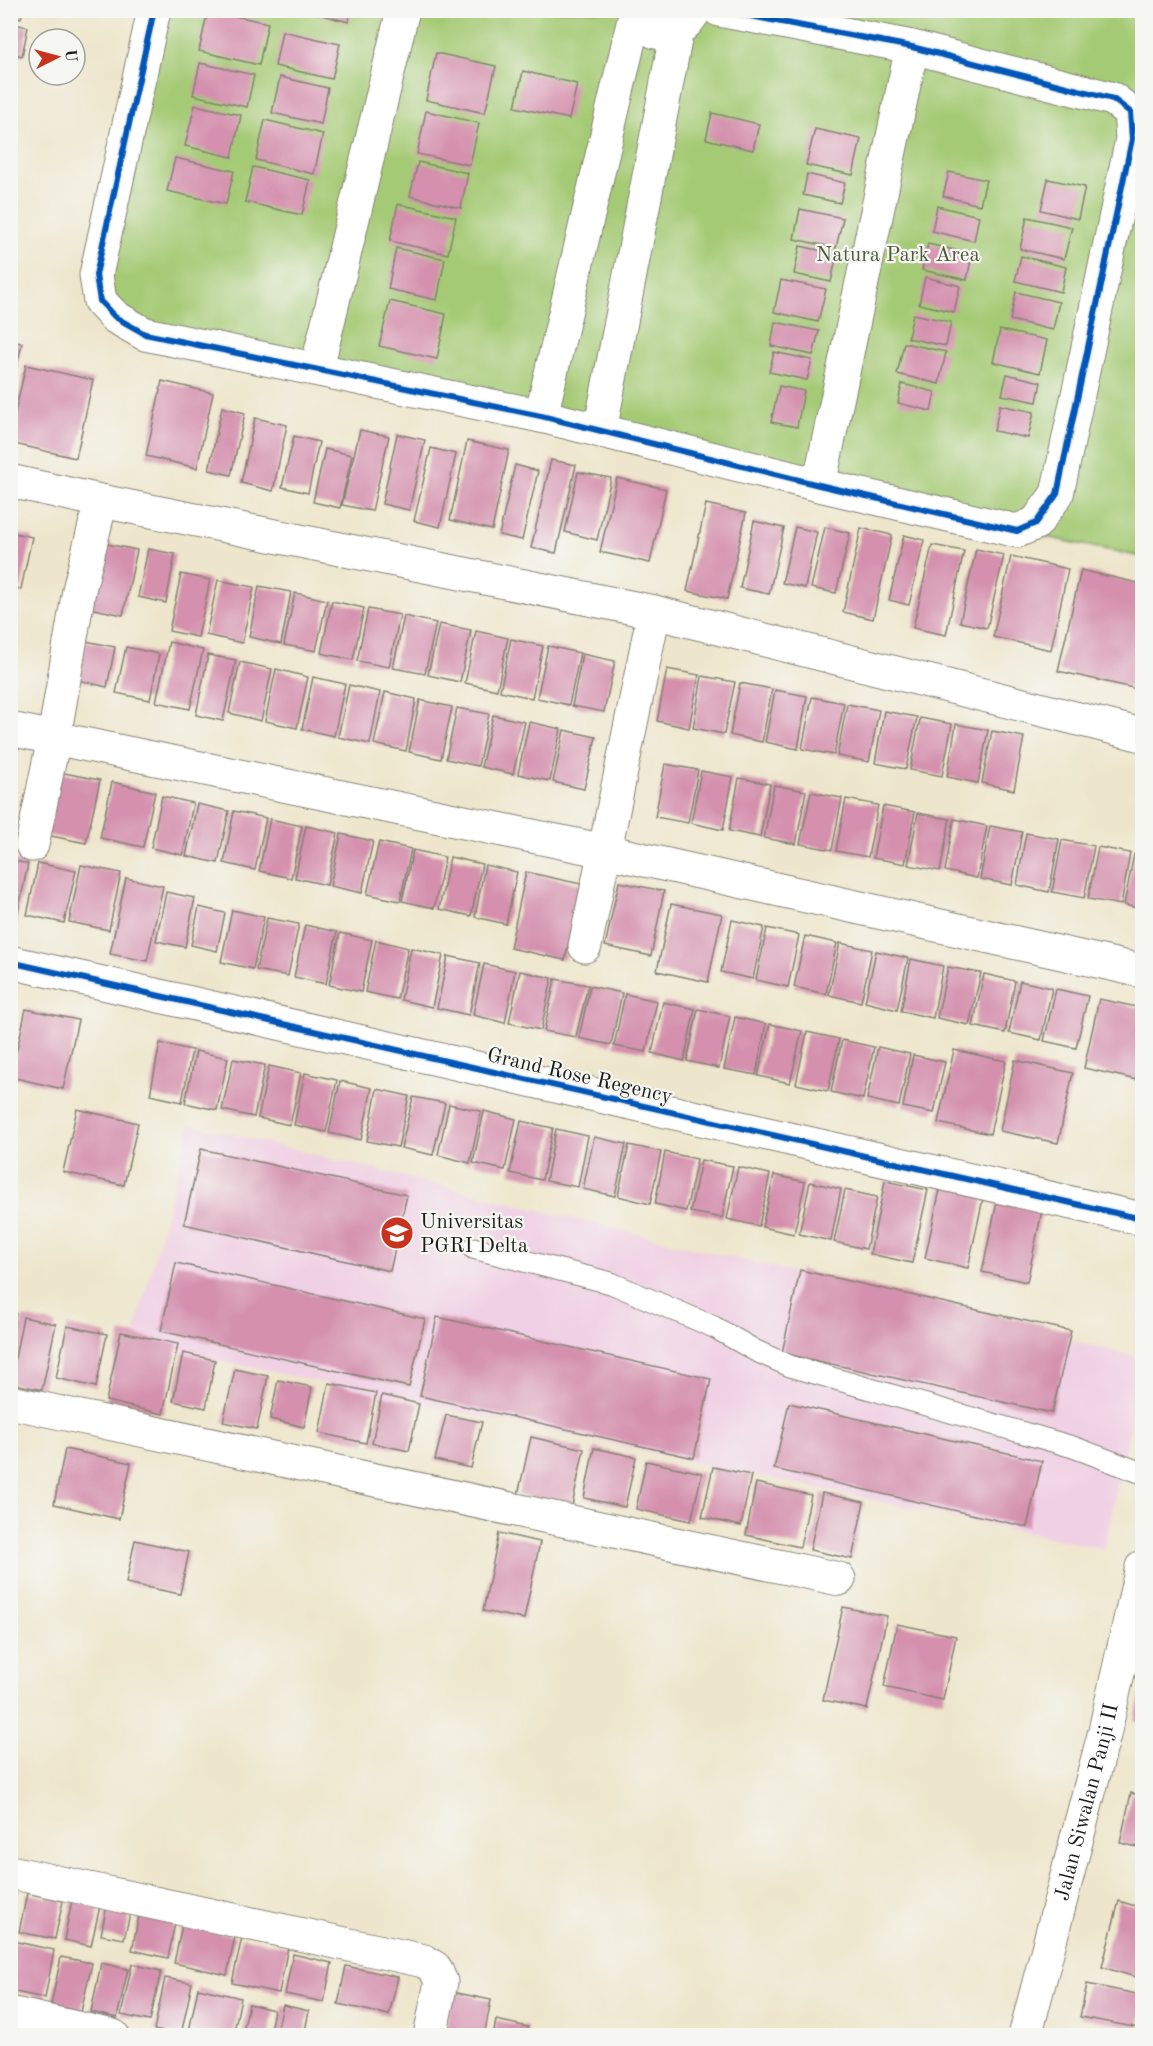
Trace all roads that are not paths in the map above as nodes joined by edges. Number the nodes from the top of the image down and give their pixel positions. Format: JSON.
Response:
{"nodes":[{"id":1,"x":154,"y":10,"type":"edge"},
{"id":2,"x":403,"y":10,"type":"edge"},
{"id":3,"x":719,"y":10,"type":"edge"},
{"id":4,"x":632,"y":15,"type":"edge"},
{"id":5,"x":686,"y":20,"type":"edge"},
{"id":6,"x":912,"y":47,"type":"junction"},
{"id":7,"x":317,"y":368,"type":"junction"},
{"id":8,"x":541,"y":416,"type":"junction"},
{"id":9,"x":600,"y":431,"type":"junction"},
{"id":10,"x":10,"y":481,"type":"edge"},
{"id":11,"x":819,"y":485,"type":"junction"},
{"id":12,"x":101,"y":501,"type":"junction"},
{"id":13,"x":654,"y":612,"type":"junction"},
{"id":14,"x":10,"y":729,"type":"edge"},
{"id":15,"x":1143,"y":735,"type":"edge"},
{"id":16,"x":54,"y":738,"type":"junction"},
{"id":17,"x":33,"y":845,"type":"dead end"},
{"id":18,"x":605,"y":851,"type":"junction"},
{"id":19,"x":585,"y":946,"type":"dead end"},
{"id":20,"x":10,"y":962,"type":"edge"},
{"id":21,"x":1143,"y":971,"type":"edge"},
{"id":22,"x":1143,"y":1219,"type":"edge"},
{"id":23,"x":473,"y":1248,"type":"dead end"},
{"id":24,"x":10,"y":1402,"type":"edge"},
{"id":25,"x":1143,"y":1473,"type":"edge"},
{"id":26,"x":1143,"y":1567,"type":"edge"},
{"id":27,"x":839,"y":1579,"type":"dead end"},
{"id":28,"x":10,"y":1872,"type":"edge"},
{"id":29,"x":10,"y":2013,"type":"edge"},
{"id":30,"x":113,"y":2036,"type":"edge"},
{"id":31,"x":430,"y":2036,"type":"edge"},
{"id":32,"x":1025,"y":2036,"type":"edge"}],
"edges":[{"from":1,"to":7,"type":"street"},
{"from":2,"to":7,"type":"street"},
{"from":3,"to":6,"type":"street"},
{"from":4,"to":5,"type":"street"},
{"from":4,"to":8,"type":"street"},
{"from":5,"to":9,"type":"street"},
{"from":6,"to":11,"type":"street"},
{"from":6,"to":11,"type":"street"},
{"from":7,"to":8,"type":"street"},
{"from":8,"to":9,"type":"street"},
{"from":9,"to":11,"type":"street"},
{"from":10,"to":12,"type":"street"},
{"from":12,"to":13,"type":"street"},
{"from":12,"to":16,"type":"street"},
{"from":13,"to":15,"type":"street"},
{"from":13,"to":18,"type":"street"},
{"from":14,"to":16,"type":"street"},
{"from":16,"to":17,"type":"street"},
{"from":16,"to":18,"type":"street"},
{"from":18,"to":19,"type":"street"},
{"from":18,"to":21,"type":"street"},
{"from":20,"to":22,"type":"street","name":"Grand Rose Regency"},
{"from":23,"to":25,"type":"lane"},
{"from":24,"to":27,"type":"street"},
{"from":26,"to":32,"type":"street","name":"Jalan Siwalan Panji II"},
{"from":28,"to":31,"type":"street"},
{"from":29,"to":30,"type":"street"}]}
